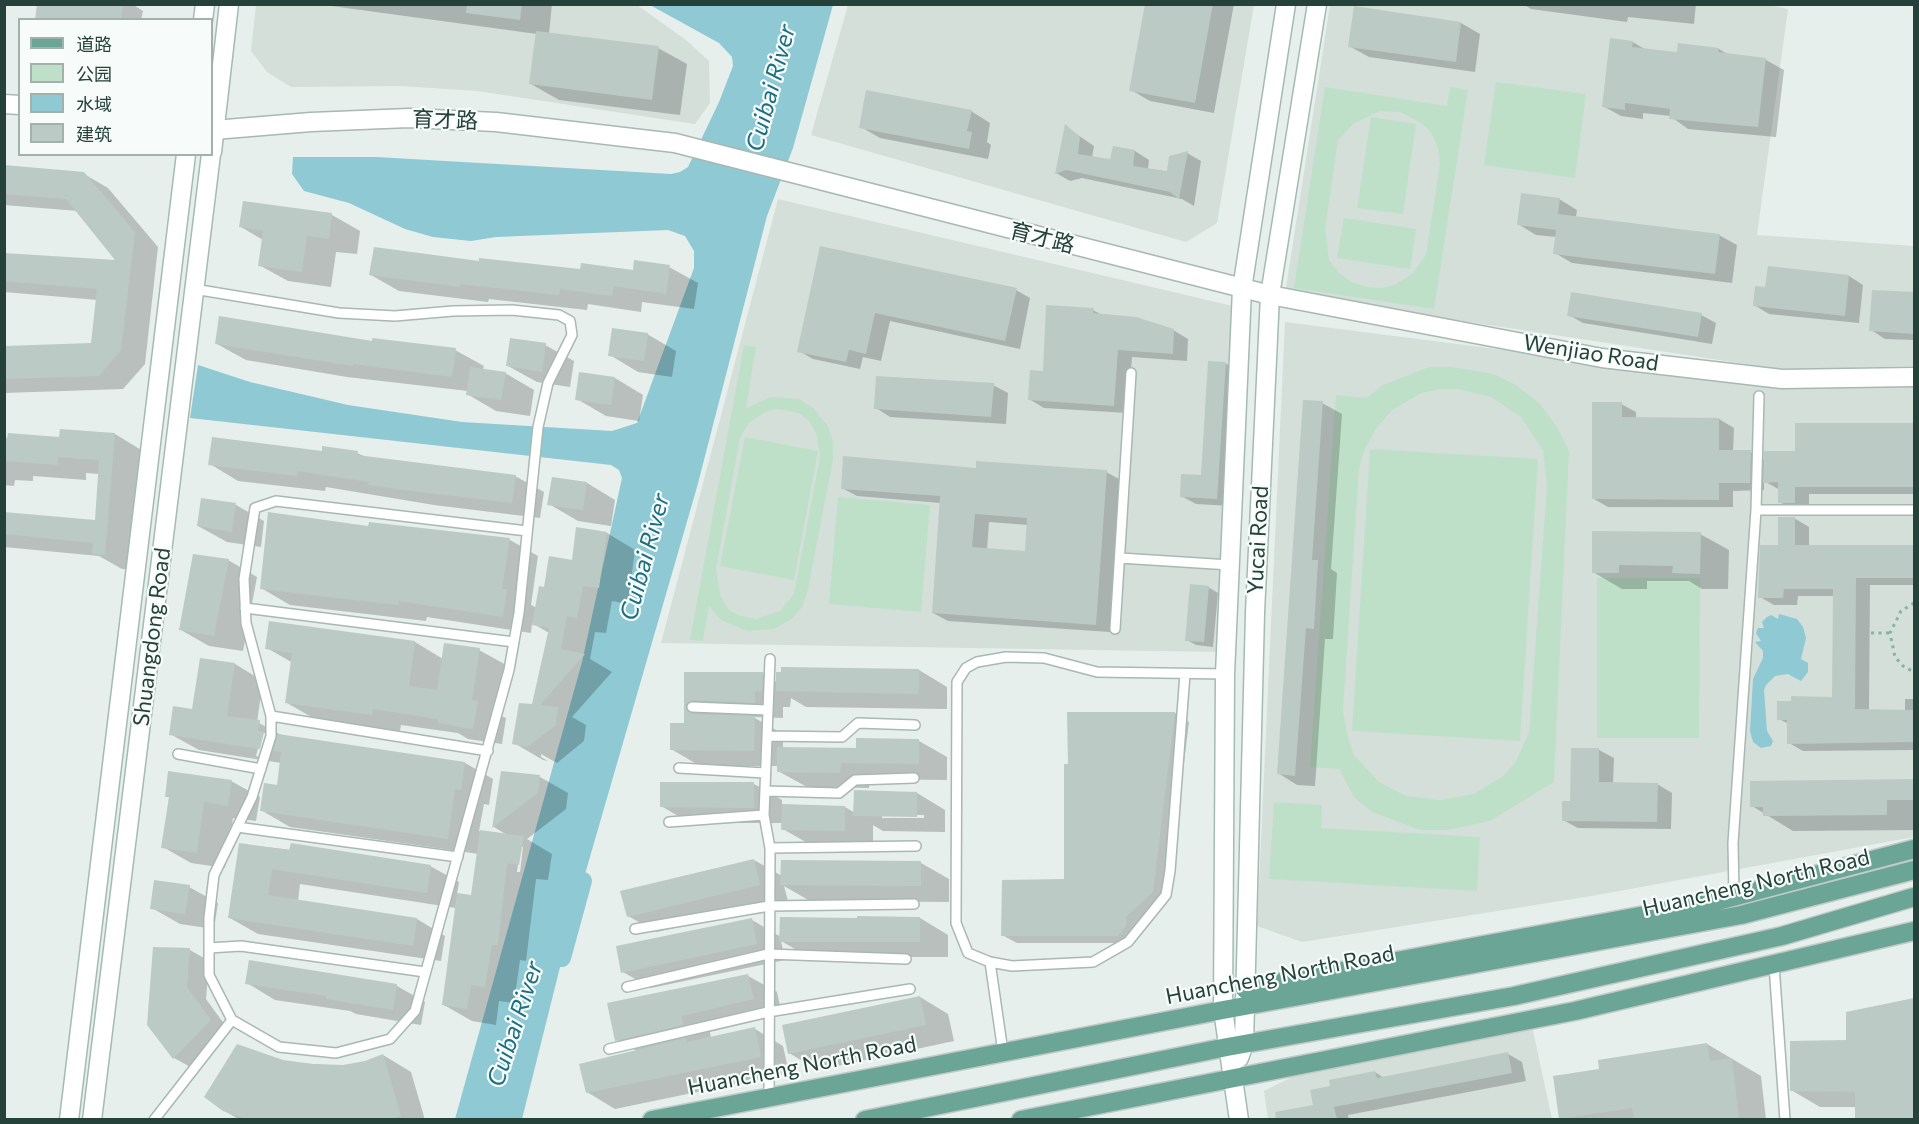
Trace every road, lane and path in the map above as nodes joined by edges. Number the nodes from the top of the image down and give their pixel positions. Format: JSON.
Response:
{"nodes":[{"id":1,"x":229,"y":4,"type":"edge"},
{"id":2,"x":1286,"y":4,"type":"edge"},
{"id":3,"x":1317,"y":4,"type":"edge"},
{"id":4,"x":213,"y":130,"type":"edge"},
{"id":5,"x":186,"y":156,"type":"edge"},
{"id":6,"x":211,"y":156,"type":"edge"},
{"id":7,"x":194,"y":289,"type":"junction"},
{"id":8,"x":1242,"y":289,"type":"junction"},
{"id":9,"x":1270,"y":296,"type":"junction"},
{"id":10,"x":1131,"y":373,"type":"dead end"},
{"id":11,"x":1914,"y":377,"type":"edge"},
{"id":12,"x":1759,"y":396,"type":"dead end"},
{"id":13,"x":1756,"y":510,"type":"junction"},
{"id":14,"x":1914,"y":510,"type":"edge"},
{"id":15,"x":527,"y":531,"type":"junction"},
{"id":16,"x":1120,"y":558,"type":"junction"},
{"id":17,"x":1230,"y":565,"type":"junction"},
{"id":18,"x":1914,"y":603,"type":"edge"},
{"id":19,"x":245,"y":608,"type":"junction"},
{"id":20,"x":1115,"y":629,"type":"dead end"},
{"id":21,"x":1871,"y":633,"type":"dead end"},
{"id":22,"x":1890,"y":633,"type":"junction"},
{"id":23,"x":514,"y":642,"type":"junction"},
{"id":24,"x":770,"y":658,"type":"dead end"},
{"id":25,"x":1914,"y":672,"type":"edge"},
{"id":26,"x":1185,"y":674,"type":"junction"},
{"id":27,"x":1225,"y":674,"type":"junction"},
{"id":28,"x":692,"y":707,"type":"dead end"},
{"id":29,"x":768,"y":710,"type":"junction"},
{"id":30,"x":271,"y":716,"type":"junction"},
{"id":31,"x":915,"y":724,"type":"dead end"},
{"id":32,"x":766,"y":736,"type":"junction"},
{"id":33,"x":488,"y":751,"type":"junction"},
{"id":34,"x":178,"y":754,"type":"dead end"},
{"id":35,"x":679,"y":768,"type":"dead end"},
{"id":36,"x":261,"y":769,"type":"junction"},
{"id":37,"x":765,"y":772,"type":"junction"},
{"id":38,"x":914,"y":778,"type":"dead end"},
{"id":39,"x":765,"y":791,"type":"junction"},
{"id":40,"x":764,"y":815,"type":"junction"},
{"id":41,"x":669,"y":822,"type":"dead end"},
{"id":42,"x":237,"y":827,"type":"junction"},
{"id":43,"x":916,"y":846,"type":"dead end"},
{"id":44,"x":770,"y":848,"type":"junction"},
{"id":45,"x":1914,"y":849,"type":"edge"},
{"id":46,"x":458,"y":857,"type":"junction"},
{"id":47,"x":1914,"y":870,"type":"edge"},
{"id":48,"x":1734,"y":896,"type":"junction"},
{"id":49,"x":1914,"y":897,"type":"edge"},
{"id":50,"x":914,"y":904,"type":"dead end"},
{"id":51,"x":769,"y":906,"type":"junction"},
{"id":52,"x":635,"y":929,"type":"dead end"},
{"id":53,"x":1914,"y":931,"type":"edge"},
{"id":54,"x":209,"y":948,"type":"junction"},
{"id":55,"x":768,"y":954,"type":"junction"},
{"id":56,"x":906,"y":959,"type":"dead end"},
{"id":57,"x":990,"y":962,"type":"junction"},
{"id":58,"x":1774,"y":965,"type":"junction"},
{"id":59,"x":425,"y":972,"type":"junction"},
{"id":60,"x":627,"y":987,"type":"dead end"},
{"id":61,"x":910,"y":989,"type":"dead end"},
{"id":62,"x":1245,"y":998,"type":"junction"},
{"id":63,"x":1223,"y":1010,"type":"junction"},
{"id":64,"x":768,"y":1012,"type":"junction"},
{"id":65,"x":232,"y":1020,"type":"junction"},
{"id":66,"x":1235,"y":1045,"type":"junction"},
{"id":67,"x":609,"y":1049,"type":"dead end"},
{"id":68,"x":1002,"y":1052,"type":"junction"},
{"id":69,"x":1232,"y":1076,"type":"junction"},
{"id":70,"x":769,"y":1097,"type":"junction"},
{"id":71,"x":901,"y":1112,"type":"junction"},
{"id":72,"x":69,"y":1119,"type":"edge"},
{"id":73,"x":92,"y":1119,"type":"edge"},
{"id":74,"x":154,"y":1119,"type":"edge"},
{"id":75,"x":652,"y":1119,"type":"edge"},
{"id":76,"x":865,"y":1119,"type":"edge"},
{"id":77,"x":920,"y":1119,"type":"edge"},
{"id":78,"x":1021,"y":1119,"type":"edge"},
{"id":79,"x":1239,"y":1119,"type":"edge"},
{"id":80,"x":1785,"y":1119,"type":"edge"}],
"edges":[{"from":1,"to":4,"type":"main road","name":"Shuangdong Road"},
{"from":2,"to":8,"type":"main road","name":"Yucai Road"},
{"from":3,"to":9,"type":"main road","name":"Yucai Road"},
{"from":4,"to":8,"type":"main road","name":"育才路"},
{"from":5,"to":72,"type":"main road","name":"Shuangdong Road"},
{"from":6,"to":7,"type":"main road","name":"Shuangdong Road"},
{"from":7,"to":15,"type":"lane"},
{"from":7,"to":73,"type":"main road","name":"Shuangdong Road"},
{"from":8,"to":9,"type":"main road","name":"育才路"},
{"from":8,"to":17,"type":"main road","name":"Yucai Road"},
{"from":9,"to":11,"type":"main road","name":"Wenjiao Road"},
{"from":9,"to":62,"type":"main road","name":"Yucai Road"},
{"from":10,"to":16,"type":"lane"},
{"from":12,"to":13,"type":"lane"},
{"from":13,"to":14,"type":"lane"},
{"from":13,"to":48,"type":"lane"},
{"from":15,"to":19,"type":"lane"},
{"from":15,"to":23,"type":"lane"},
{"from":16,"to":17,"type":"lane"},
{"from":16,"to":20,"type":"lane"},
{"from":17,"to":27,"type":"main road","name":"Yucai Road"},
{"from":18,"to":22,"type":"path"},
{"from":19,"to":23,"type":"lane"},
{"from":19,"to":30,"type":"lane"},
{"from":21,"to":22,"type":"path"},
{"from":22,"to":25,"type":"path"},
{"from":23,"to":33,"type":"lane"},
{"from":24,"to":29,"type":"lane"},
{"from":26,"to":27,"type":"lane"},
{"from":26,"to":57,"type":"lane"},
{"from":26,"to":57,"type":"lane"},
{"from":27,"to":63,"type":"main road","name":"Yucai Road"},
{"from":28,"to":29,"type":"lane"},
{"from":29,"to":32,"type":"lane"},
{"from":30,"to":33,"type":"lane"},
{"from":30,"to":36,"type":"lane"},
{"from":31,"to":32,"type":"lane"},
{"from":32,"to":37,"type":"lane"},
{"from":33,"to":46,"type":"lane"},
{"from":34,"to":36,"type":"lane"},
{"from":35,"to":37,"type":"lane"},
{"from":36,"to":42,"type":"lane"},
{"from":37,"to":39,"type":"lane"},
{"from":38,"to":39,"type":"lane"},
{"from":39,"to":40,"type":"lane"},
{"from":40,"to":41,"type":"lane"},
{"from":40,"to":44,"type":"lane"},
{"from":42,"to":46,"type":"lane"},
{"from":42,"to":54,"type":"lane"},
{"from":43,"to":44,"type":"lane"},
{"from":44,"to":51,"type":"lane"},
{"from":45,"to":48,"type":"main road"},
{"from":46,"to":59,"type":"lane"},
{"from":47,"to":62,"type":"main road","name":"Huancheng North Road"},
{"from":48,"to":62,"type":"main road"},
{"from":49,"to":66,"type":"main road"},
{"from":50,"to":51,"type":"lane"},
{"from":51,"to":52,"type":"lane"},
{"from":51,"to":55,"type":"lane"},
{"from":53,"to":58,"type":"main road"},
{"from":54,"to":59,"type":"lane"},
{"from":54,"to":65,"type":"lane"},
{"from":55,"to":56,"type":"lane"},
{"from":55,"to":60,"type":"lane"},
{"from":55,"to":64,"type":"lane"},
{"from":57,"to":68,"type":"lane"},
{"from":58,"to":69,"type":"main road"},
{"from":58,"to":80,"type":"lane"},
{"from":59,"to":65,"type":"lane"},
{"from":61,"to":64,"type":"lane"},
{"from":62,"to":63,"type":"main road","name":"Huancheng North Road"},
{"from":62,"to":66,"type":"main road","name":"Yucai Road"},
{"from":63,"to":66,"type":"main road","name":"Yucai Road"},
{"from":63,"to":68,"type":"main road","name":"Huancheng North Road"},
{"from":64,"to":67,"type":"lane"},
{"from":64,"to":70,"type":"lane"},
{"from":65,"to":74,"type":"lane"},
{"from":66,"to":69,"type":"main road","name":"Yucai Road"},
{"from":66,"to":71,"type":"main road"},
{"from":68,"to":70,"type":"main road","name":"Huancheng North Road"},
{"from":69,"to":78,"type":"main road"},
{"from":69,"to":79,"type":"main road","name":"Yucai Road"},
{"from":70,"to":75,"type":"main road","name":"Huancheng North Road"},
{"from":71,"to":76,"type":"main road"},
{"from":71,"to":77,"type":"main road"}]}
